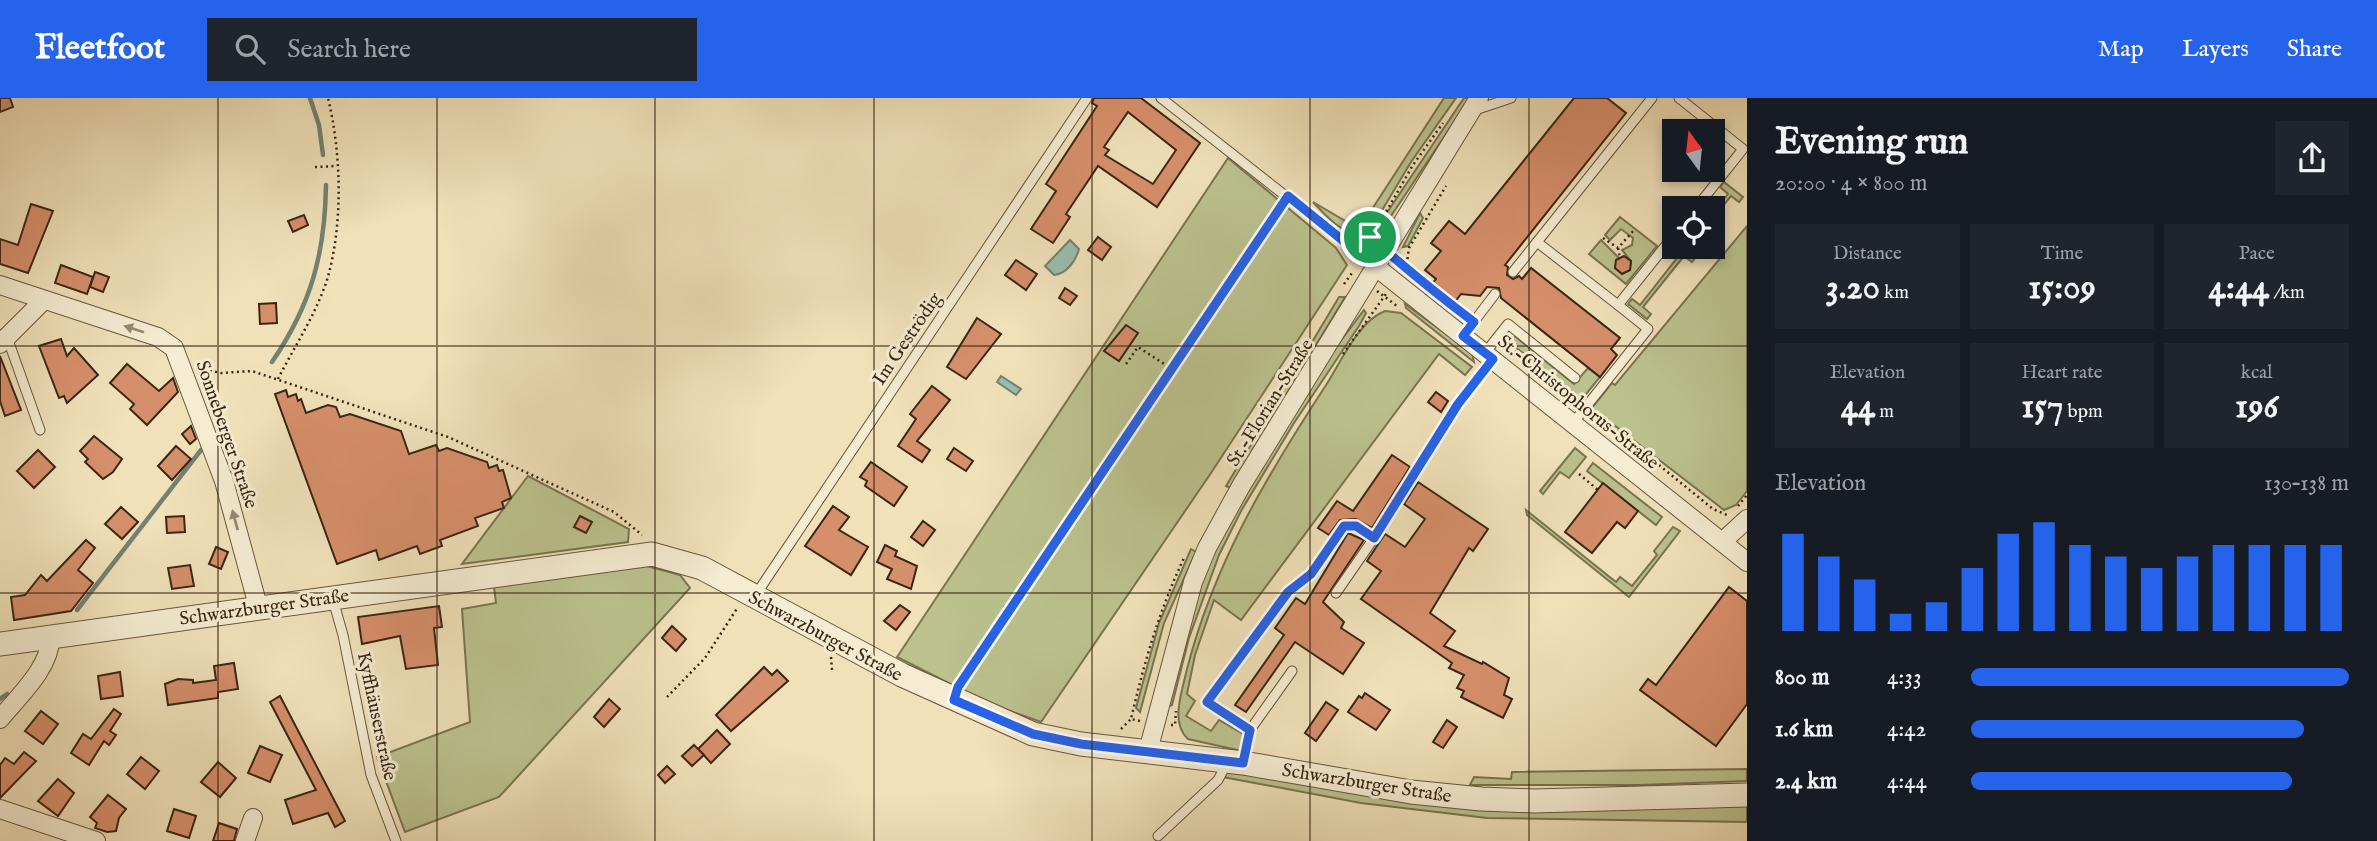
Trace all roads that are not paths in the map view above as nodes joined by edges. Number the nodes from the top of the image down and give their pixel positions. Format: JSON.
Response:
{"nodes":[{"id":1,"x":1087,"y":98,"type":"edge"},
{"id":2,"x":1161,"y":98,"type":"edge"},
{"id":3,"x":1511,"y":98,"type":"edge"},
{"id":4,"x":1652,"y":98,"type":"edge"},
{"id":5,"x":1679,"y":98,"type":"edge"},
{"id":6,"x":1474,"y":105,"type":"edge"},
{"id":7,"x":1706,"y":196,"type":"edge"},
{"id":8,"x":1537,"y":242,"type":"junction"},
{"id":9,"x":1662,"y":250,"type":"edge"},
{"id":10,"x":1369,"y":262,"type":"junction"},
{"id":11,"x":1513,"y":272,"type":"dead end"},
{"id":12,"x":0,"y":285,"type":"edge"},
{"id":13,"x":1495,"y":294,"type":"dead end"},
{"id":14,"x":43,"y":302,"type":"junction"},
{"id":15,"x":1618,"y":305,"type":"junction"},
{"id":16,"x":1463,"y":336,"type":"junction"},
{"id":17,"x":3,"y":341,"type":"edge"},
{"id":18,"x":1489,"y":356,"type":"junction"},
{"id":19,"x":1575,"y":378,"type":"dead end"},
{"id":20,"x":1573,"y":423,"type":"junction"},
{"id":21,"x":40,"y":430,"type":"dead end"},
{"id":22,"x":1746,"y":521,"type":"edge"},
{"id":23,"x":1374,"y":538,"type":"junction"},
{"id":24,"x":1722,"y":542,"type":"junction"},
{"id":25,"x":1747,"y":562,"type":"edge"},
{"id":26,"x":1336,"y":593,"type":"dead end"},
{"id":27,"x":750,"y":595,"type":"junction"},
{"id":28,"x":255,"y":596,"type":"junction"},
{"id":29,"x":332,"y":596,"type":"junction"},
{"id":30,"x":50,"y":638,"type":"junction"},
{"id":31,"x":0,"y":644,"type":"edge"},
{"id":32,"x":1292,"y":671,"type":"dead end"},
{"id":33,"x":0,"y":719,"type":"edge"},
{"id":34,"x":1250,"y":730,"type":"junction"},
{"id":35,"x":1148,"y":751,"type":"junction"},
{"id":36,"x":1235,"y":762,"type":"junction"},
{"id":37,"x":1747,"y":795,"type":"edge"},
{"id":38,"x":0,"y":809,"type":"edge"},
{"id":39,"x":253,"y":818,"type":"dead end"},
{"id":40,"x":1158,"y":836,"type":"dead end"},
{"id":41,"x":96,"y":841,"type":"edge"},
{"id":42,"x":245,"y":841,"type":"edge"},
{"id":43,"x":396,"y":841,"type":"edge"}],
"edges":[{"from":1,"to":27,"type":"lane","name":"Im Geströdig"},
{"from":2,"to":10,"type":"lane"},
{"from":3,"to":6,"type":"lane"},
{"from":4,"to":8,"type":"lane"},
{"from":5,"to":7,"type":"lane"},
{"from":6,"to":10,"type":"street","name":"St.-Florian-Straße"},
{"from":8,"to":11,"type":"lane"},
{"from":8,"to":15,"type":"lane"},
{"from":9,"to":15,"type":"lane"},
{"from":10,"to":16,"type":"street","name":"St.-Christophorus-Straße"},
{"from":10,"to":35,"type":"street","name":"St.-Florian-Straße"},
{"from":12,"to":14,"type":"street","name":"Sonneberger Straße"},
{"from":13,"to":16,"type":"lane"},
{"from":14,"to":17,"type":"street"},
{"from":28,"to":14,"type":"street","name":"Sonneberger Straße","one_way":true},
{"from":15,"to":20,"type":"lane"},
{"from":16,"to":18,"type":"street","name":"St.-Christophorus-Straße"},
{"from":17,"to":21,"type":"lane"},
{"from":18,"to":19,"type":"lane"},
{"from":18,"to":20,"type":"street","name":"St.-Christophorus-Straße"},
{"from":18,"to":23,"type":"lane"},
{"from":20,"to":24,"type":"street","name":"St.-Christophorus-Straße"},
{"from":22,"to":24,"type":"street"},
{"from":23,"to":26,"type":"lane"},
{"from":23,"to":34,"type":"lane"},
{"from":24,"to":25,"type":"street","name":"St.-Christophorus-Straße"},
{"from":27,"to":29,"type":"street","name":"Schwarzburger Straße"},
{"from":27,"to":35,"type":"street","name":"Schwarzburger Straße"},
{"from":28,"to":29,"type":"street","name":"Schwarzburger Straße"},
{"from":28,"to":30,"type":"street","name":"Schwarzburger Straße"},
{"from":29,"to":43,"type":"lane","name":"Kyffhäuserstraße"},
{"from":30,"to":31,"type":"street","name":"Schwarzburger Straße"},
{"from":30,"to":33,"type":"street"},
{"from":32,"to":34,"type":"lane"},
{"from":34,"to":36,"type":"lane"},
{"from":35,"to":36,"type":"street","name":"Schwarzburger Straße"},
{"from":36,"to":37,"type":"street","name":"Schwarzburger Straße"},
{"from":36,"to":40,"type":"lane"},
{"from":38,"to":41,"type":"street"},
{"from":39,"to":42,"type":"street"}]}
